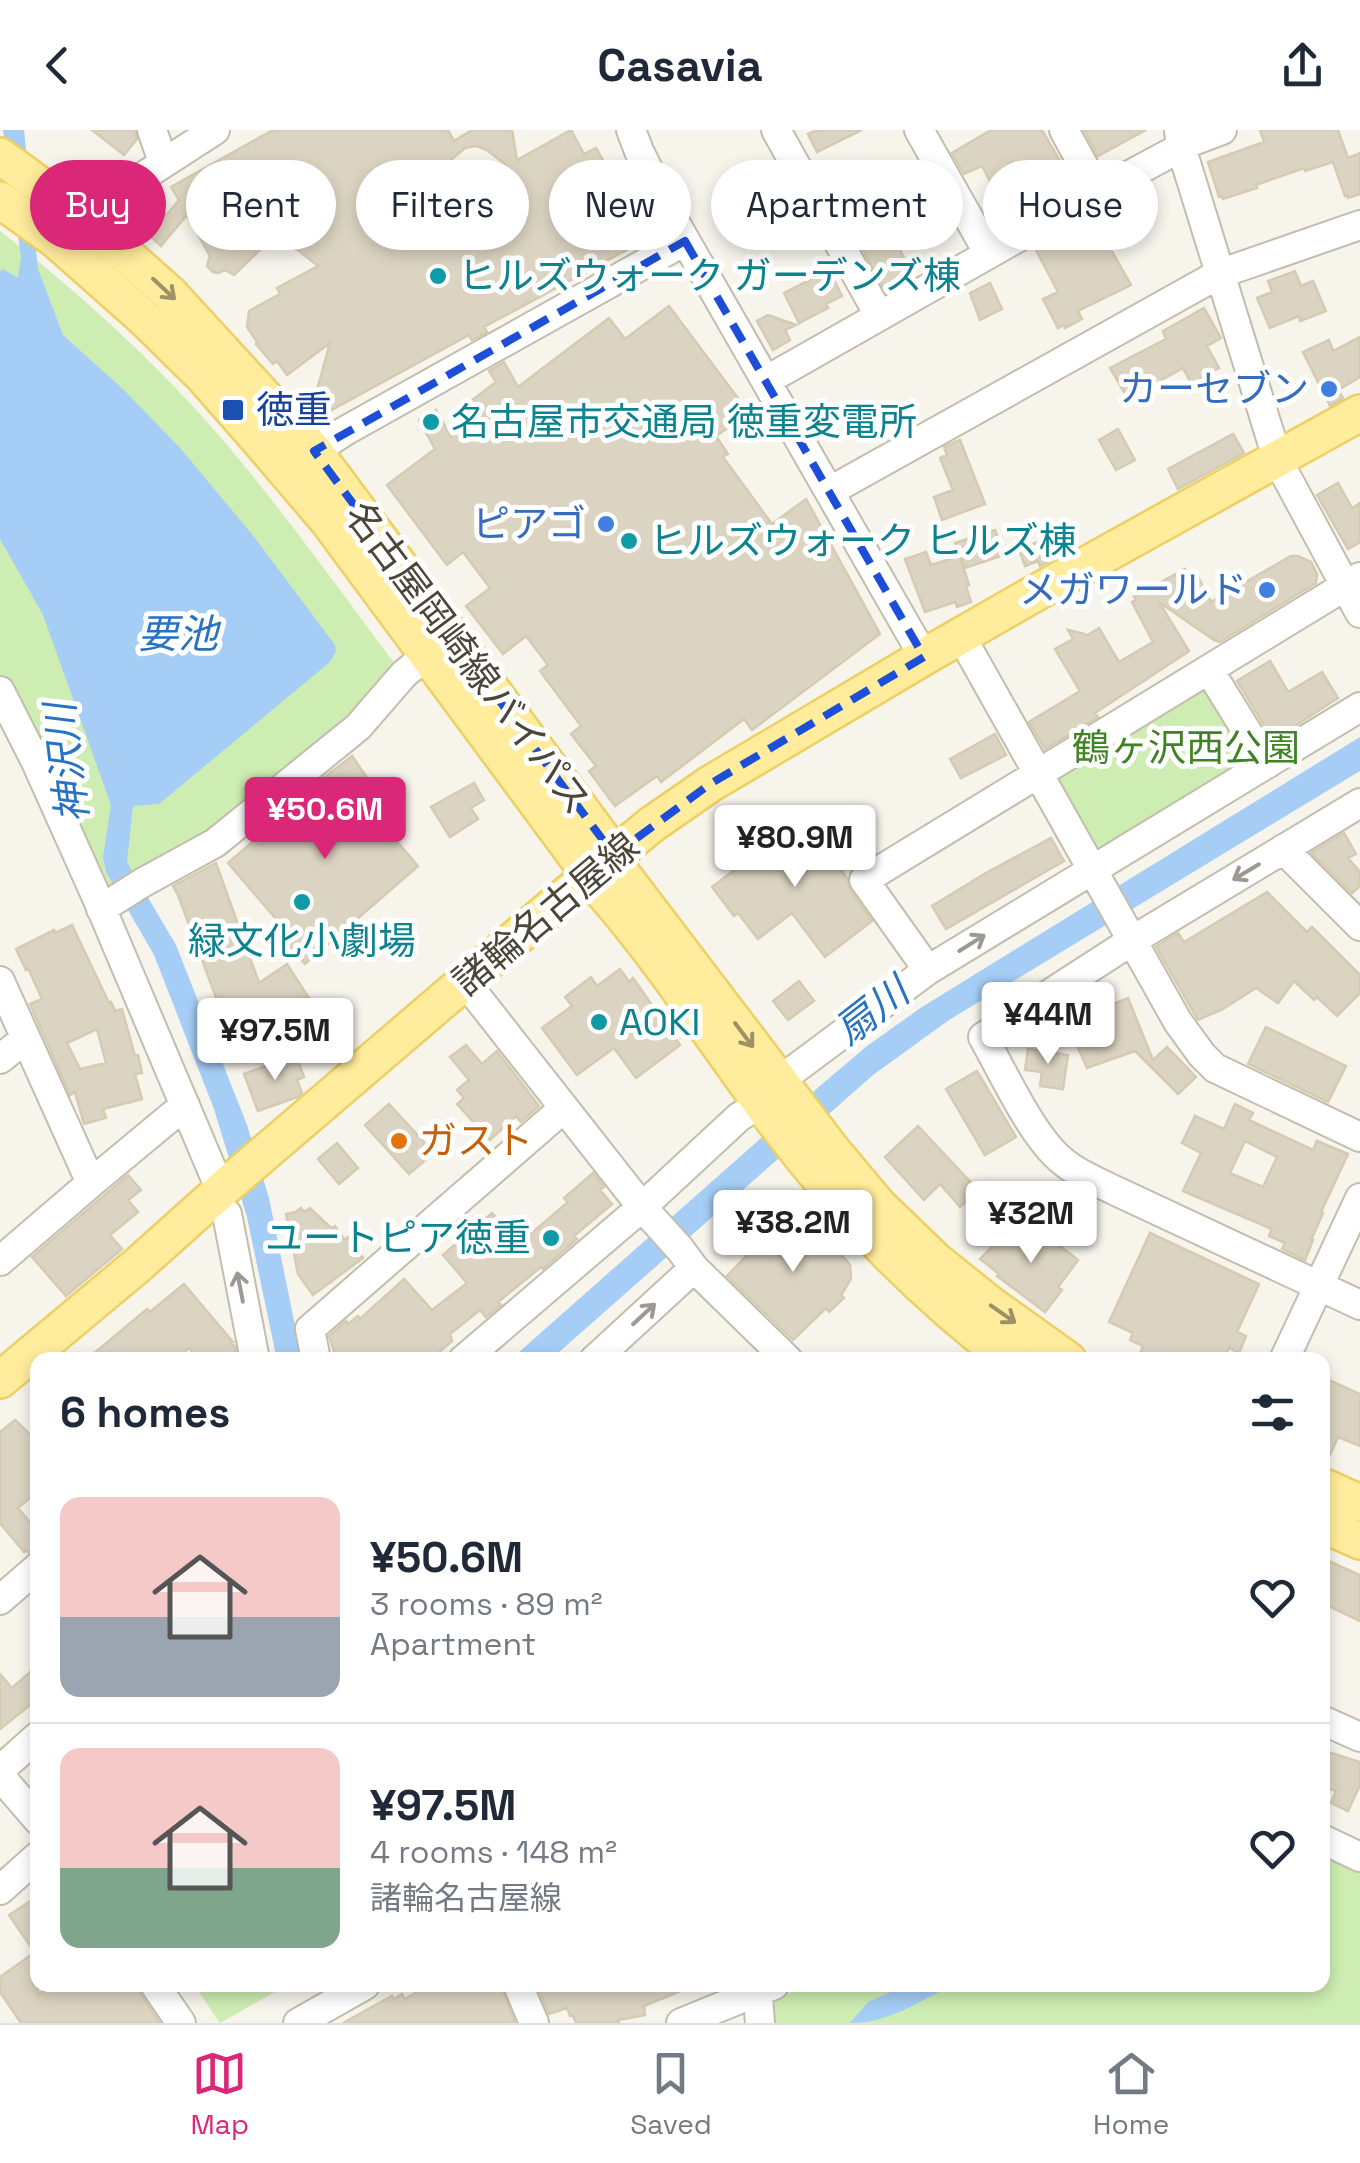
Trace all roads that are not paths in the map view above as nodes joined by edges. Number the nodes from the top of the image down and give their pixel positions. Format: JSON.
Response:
{"nodes":[{"id":1,"x":152,"y":130,"type":"edge"},
{"id":2,"x":215,"y":130,"type":"edge"},
{"id":3,"x":631,"y":130,"type":"edge"},
{"id":4,"x":776,"y":130,"type":"edge"},
{"id":5,"x":919,"y":130,"type":"edge"},
{"id":6,"x":1064,"y":130,"type":"edge"},
{"id":7,"x":1222,"y":130,"type":"edge"},
{"id":8,"x":1180,"y":139,"type":"edge"},
{"id":9,"x":162,"y":160,"type":"edge"},
{"id":10,"x":166,"y":160,"type":"edge"},
{"id":11,"x":644,"y":160,"type":"edge"},
{"id":12,"x":1080,"y":160,"type":"edge"},
{"id":13,"x":1148,"y":160,"type":"edge"},
{"id":14,"x":19,"y":214,"type":"edge"},
{"id":15,"x":1360,"y":224,"type":"edge"},
{"id":16,"x":120,"y":250,"type":"edge"},
{"id":17,"x":669,"y":250,"type":"edge"},
{"id":18,"x":690,"y":250,"type":"edge"},
{"id":19,"x":996,"y":250,"type":"edge"},
{"id":20,"x":989,"y":254,"type":"junction"},
{"id":21,"x":1219,"y":274,"type":"junction"},
{"id":22,"x":879,"y":314,"type":"junction"},
{"id":23,"x":767,"y":380,"type":"junction"},
{"id":24,"x":1360,"y":413,"type":"edge"},
{"id":25,"x":1360,"y":436,"type":"edge"},
{"id":26,"x":299,"y":460,"type":"junction"},
{"id":27,"x":1282,"y":470,"type":"junction"},
{"id":28,"x":830,"y":492,"type":"junction"},
{"id":29,"x":1352,"y":582,"type":"edge"},
{"id":30,"x":1360,"y":613,"type":"edge"},
{"id":31,"x":971,"y":654,"type":"junction"},
{"id":32,"x":426,"y":656,"type":"junction"},
{"id":33,"x":924,"y":657,"type":"junction"},
{"id":34,"x":1209,"y":670,"type":"junction"},
{"id":35,"x":0,"y":691,"type":"edge"},
{"id":36,"x":1360,"y":707,"type":"edge"},
{"id":37,"x":1267,"y":764,"type":"junction"},
{"id":38,"x":1038,"y":773,"type":"junction"},
{"id":39,"x":1360,"y":804,"type":"edge"},
{"id":40,"x":1282,"y":850,"type":"junction"},
{"id":41,"x":607,"y":874,"type":"junction"},
{"id":42,"x":1099,"y":880,"type":"junction"},
{"id":43,"x":121,"y":897,"type":"junction"},
{"id":44,"x":1360,"y":926,"type":"edge"},
{"id":45,"x":1126,"y":930,"type":"junction"},
{"id":46,"x":928,"y":970,"type":"junction"},
{"id":47,"x":0,"y":981,"type":"edge"},
{"id":48,"x":477,"y":997,"type":"junction"},
{"id":49,"x":25,"y":1039,"type":"junction"},
{"id":50,"x":0,"y":1059,"type":"edge"},
{"id":51,"x":772,"y":1095,"type":"junction"},
{"id":52,"x":185,"y":1105,"type":"junction"},
{"id":53,"x":564,"y":1108,"type":"junction"},
{"id":54,"x":1360,"y":1137,"type":"edge"},
{"id":55,"x":822,"y":1159,"type":"junction"},
{"id":56,"x":264,"y":1167,"type":"junction"},
{"id":57,"x":91,"y":1184,"type":"junction"},
{"id":58,"x":1360,"y":1198,"type":"edge"},
{"id":59,"x":228,"y":1199,"type":"junction"},
{"id":60,"x":649,"y":1215,"type":"junction"},
{"id":61,"x":687,"y":1258,"type":"junction"},
{"id":62,"x":0,"y":1261,"type":"edge"},
{"id":63,"x":1318,"y":1286,"type":"junction"},
{"id":64,"x":1360,"y":1305,"type":"edge"},
{"id":65,"x":757,"y":1348,"type":"edge"},
{"id":66,"x":35,"y":1352,"type":"edge"},
{"id":67,"x":65,"y":1352,"type":"edge"},
{"id":68,"x":254,"y":1352,"type":"edge"},
{"id":69,"x":314,"y":1352,"type":"edge"},
{"id":70,"x":474,"y":1352,"type":"edge"},
{"id":71,"x":601,"y":1352,"type":"edge"},
{"id":72,"x":999,"y":1352,"type":"edge"},
{"id":73,"x":1057,"y":1352,"type":"edge"},
{"id":74,"x":1288,"y":1352,"type":"edge"},
{"id":75,"x":30,"y":1356,"type":"edge"},
{"id":76,"x":0,"y":1380,"type":"edge"},
{"id":77,"x":30,"y":1381,"type":"edge"},
{"id":78,"x":0,"y":1405,"type":"edge"},
{"id":79,"x":1330,"y":1490,"type":"edge"},
{"id":80,"x":1360,"y":1503,"type":"edge"},
{"id":81,"x":1330,"y":1528,"type":"edge"},
{"id":82,"x":1360,"y":1541,"type":"edge"},
{"id":83,"x":30,"y":1574,"type":"edge"},
{"id":84,"x":0,"y":1600,"type":"edge"},
{"id":85,"x":1330,"y":1724,"type":"edge"},
{"id":86,"x":1360,"y":1738,"type":"edge"},
{"id":87,"x":30,"y":1746,"type":"edge"},
{"id":88,"x":3,"y":1778,"type":"edge"},
{"id":89,"x":30,"y":1810,"type":"edge"},
{"id":90,"x":1330,"y":1844,"type":"edge"},
{"id":91,"x":1360,"y":1857,"type":"edge"},
{"id":92,"x":30,"y":1863,"type":"edge"},
{"id":93,"x":0,"y":1890,"type":"edge"},
{"id":94,"x":160,"y":1992,"type":"edge"},
{"id":95,"x":352,"y":1992,"type":"edge"},
{"id":96,"x":521,"y":1992,"type":"edge"},
{"id":97,"x":752,"y":1992,"type":"edge"},
{"id":98,"x":763,"y":1992,"type":"edge"},
{"id":99,"x":181,"y":2023,"type":"edge"},
{"id":100,"x":298,"y":2023,"type":"edge"},
{"id":101,"x":534,"y":2023,"type":"edge"},
{"id":102,"x":681,"y":2023,"type":"edge"},
{"id":103,"x":760,"y":2023,"type":"edge"}],
"edges":[{"from":1,"to":9,"type":"street"},
{"from":2,"to":10,"type":"street"},
{"from":3,"to":11,"type":"street"},
{"from":4,"to":22,"type":"street"},
{"from":5,"to":20,"type":"street"},
{"from":6,"to":12,"type":"street"},
{"from":7,"to":8,"type":"street"},
{"from":8,"to":13,"type":"street"},
{"from":8,"to":21,"type":"street"},
{"from":14,"to":26,"type":"main road","name":"名古屋岡崎線バイパス"},
{"from":15,"to":21,"type":"street"},
{"from":16,"to":26,"type":"main road","name":"名古屋岡崎線バイパス","one_way":true},
{"from":17,"to":26,"type":"street"},
{"from":18,"to":23,"type":"street"},
{"from":19,"to":20,"type":"street"},
{"from":20,"to":22,"type":"street"},
{"from":21,"to":27,"type":"street"},
{"from":21,"to":28,"type":"street"},
{"from":22,"to":23,"type":"street"},
{"from":23,"to":28,"type":"street"},
{"from":24,"to":27,"type":"main road","name":"諸輪名古屋線"},
{"from":25,"to":27,"type":"main road","name":"諸輪名古屋線"},
{"from":26,"to":32,"type":"main road","name":"名古屋岡崎線バイパス"},
{"from":26,"to":41,"type":"main road","name":"名古屋岡崎線バイパス"},
{"from":27,"to":29,"type":"street"},
{"from":27,"to":31,"type":"main road","name":"諸輪名古屋線"},
{"from":27,"to":33,"type":"main road","name":"諸輪名古屋線"},
{"from":28,"to":33,"type":"street"},
{"from":29,"to":30,"type":"street"},
{"from":29,"to":34,"type":"street"},
{"from":31,"to":38,"type":"street"},
{"from":31,"to":41,"type":"main road","name":"諸輪名古屋線"},
{"from":32,"to":41,"type":"main road","name":"名古屋岡崎線バイパス"},
{"from":32,"to":43,"type":"street"},
{"from":33,"to":41,"type":"main road","name":"諸輪名古屋線"},
{"from":34,"to":37,"type":"street"},
{"from":34,"to":38,"type":"street"},
{"from":35,"to":43,"type":"street"},
{"from":36,"to":37,"type":"street"},
{"from":37,"to":42,"type":"street"},
{"from":38,"to":42,"type":"street"},
{"from":38,"to":46,"type":"street"},
{"from":39,"to":40,"type":"street"},
{"from":40,"to":44,"type":"street"},
{"from":40,"to":45,"type":"street","one_way":true},
{"from":41,"to":48,"type":"main road","name":"諸輪名古屋線"},
{"from":41,"to":51,"type":"main road","name":"名古屋岡崎線バイパス"},
{"from":41,"to":56,"type":"main road","name":"諸輪名古屋線"},
{"from":42,"to":45,"type":"street"},
{"from":46,"to":42,"type":"street","one_way":true},
{"from":43,"to":52,"type":"street"},
{"from":45,"to":54,"type":"street"},
{"from":45,"to":63,"type":"street"},
{"from":46,"to":51,"type":"street"},
{"from":47,"to":49,"type":"street"},
{"from":48,"to":53,"type":"street"},
{"from":48,"to":56,"type":"main road","name":"諸輪名古屋線"},
{"from":49,"to":50,"type":"street"},
{"from":49,"to":57,"type":"street"},
{"from":51,"to":55,"type":"main road","name":"名古屋岡崎線バイパス"},
{"from":51,"to":60,"type":"street"},
{"from":52,"to":57,"type":"street"},
{"from":52,"to":59,"type":"street"},
{"from":53,"to":60,"type":"street"},
{"from":53,"to":69,"type":"street"},
{"from":55,"to":72,"type":"main road","name":"名古屋岡崎線バイパス"},
{"from":55,"to":73,"type":"main road","name":"名古屋岡崎線バイパス","one_way":true},
{"from":56,"to":59,"type":"main road","name":"諸輪名古屋線"},
{"from":57,"to":62,"type":"street"},
{"from":58,"to":63,"type":"street"},
{"from":59,"to":66,"type":"main road","name":"諸輪名古屋線"},
{"from":59,"to":67,"type":"main road","name":"諸輪名古屋線"},
{"from":68,"to":59,"type":"street","one_way":true},
{"from":60,"to":61,"type":"street"},
{"from":60,"to":70,"type":"street"},
{"from":61,"to":65,"type":"street"},
{"from":71,"to":61,"type":"street","one_way":true},
{"from":63,"to":64,"type":"street"},
{"from":63,"to":74,"type":"street"},
{"from":75,"to":76,"type":"main road","name":"諸輪名古屋線"},
{"from":77,"to":78,"type":"main road"},
{"from":79,"to":80,"type":"main road"},
{"from":81,"to":82,"type":"main road"},
{"from":83,"to":84,"type":"street"},
{"from":85,"to":86,"type":"street"},
{"from":87,"to":88,"type":"street"},
{"from":88,"to":89,"type":"street"},
{"from":90,"to":91,"type":"street"},
{"from":92,"to":93,"type":"street"},
{"from":94,"to":99,"type":"street"},
{"from":95,"to":100,"type":"street"},
{"from":96,"to":101,"type":"street"},
{"from":97,"to":102,"type":"street"},
{"from":98,"to":103,"type":"street"}]}
